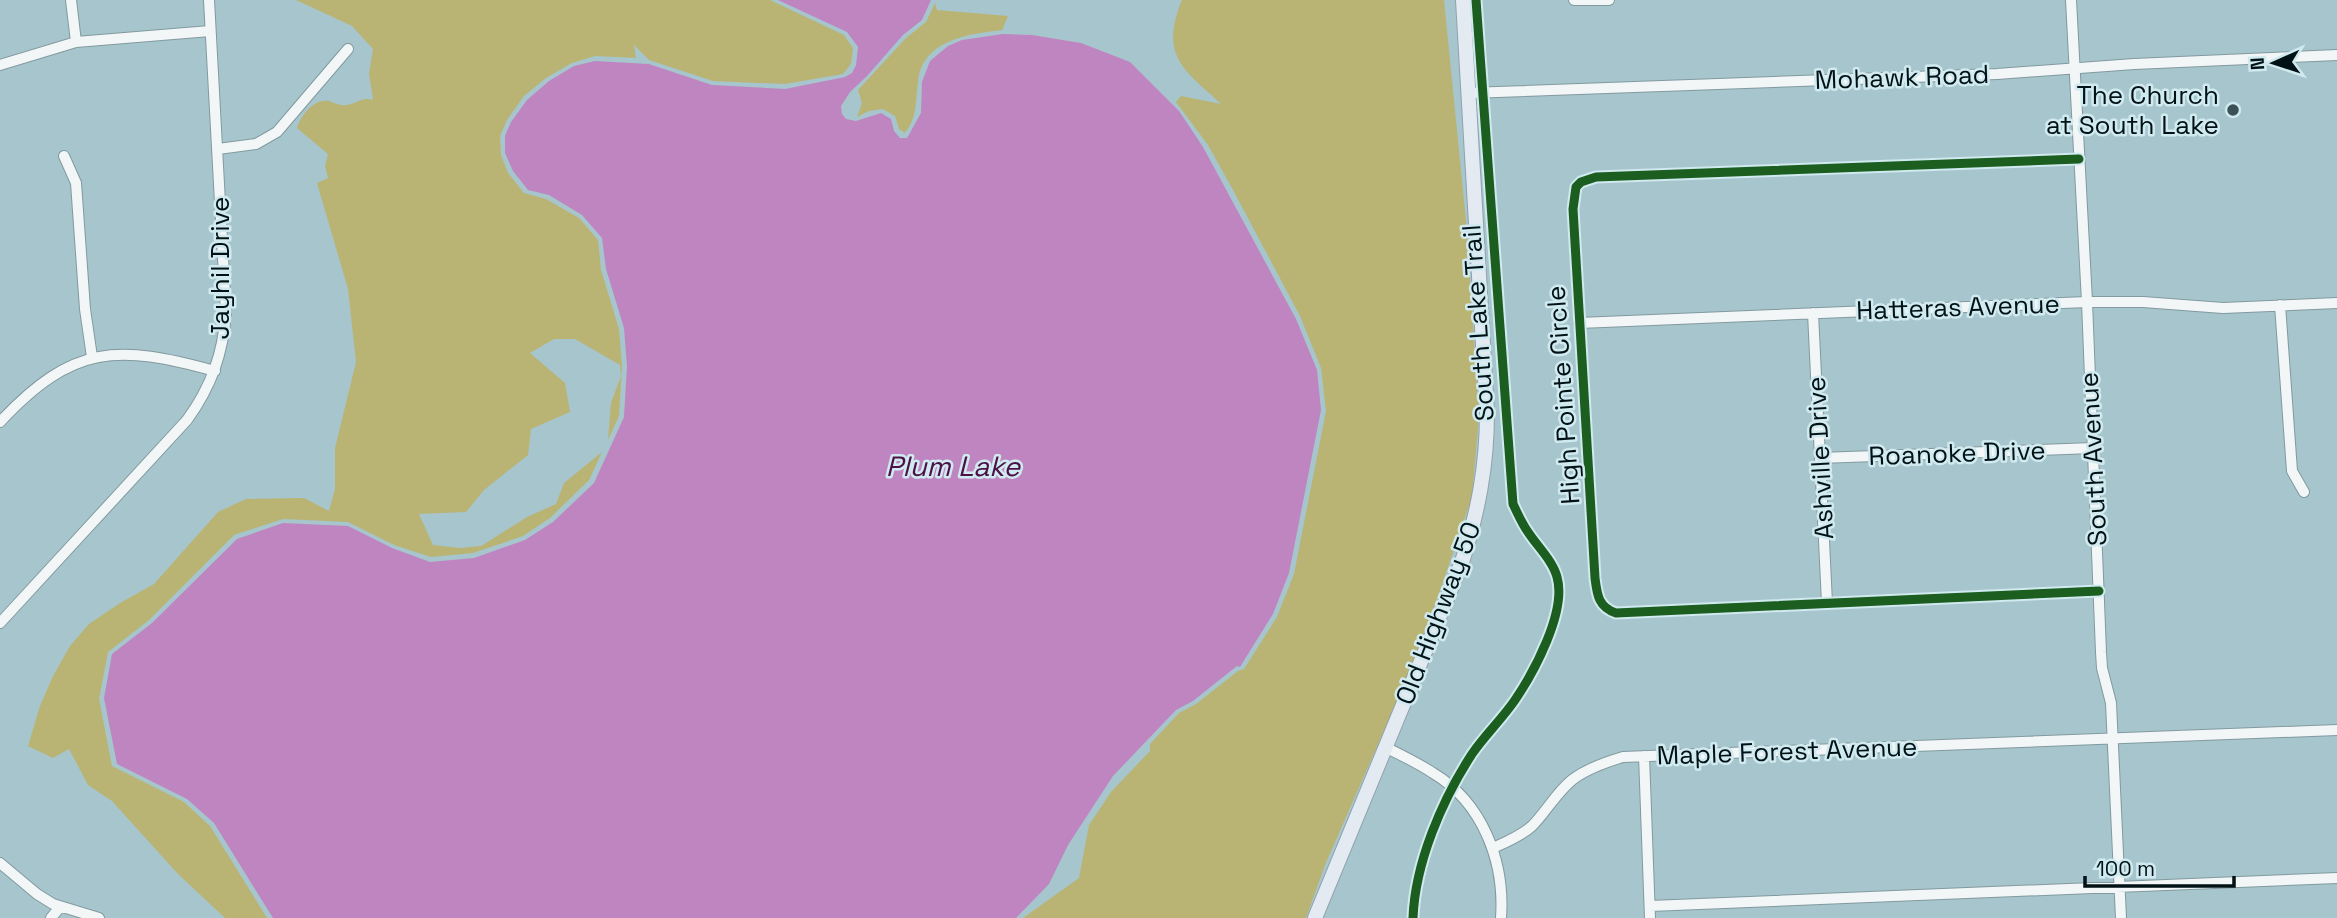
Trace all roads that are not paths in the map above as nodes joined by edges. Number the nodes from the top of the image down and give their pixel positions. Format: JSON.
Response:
{"nodes":[{"id":1,"x":71,"y":0,"type":"edge"},
{"id":2,"x":209,"y":0,"type":"edge"},
{"id":3,"x":1463,"y":0,"type":"edge"},
{"id":4,"x":1574,"y":0,"type":"edge"},
{"id":5,"x":1609,"y":0,"type":"edge"},
{"id":6,"x":2071,"y":0,"type":"edge"},
{"id":7,"x":211,"y":31,"type":"junction"},
{"id":8,"x":76,"y":41,"type":"junction"},
{"id":9,"x":348,"y":48,"type":"dead end"},
{"id":10,"x":2337,"y":55,"type":"edge"},
{"id":11,"x":0,"y":65,"type":"edge"},
{"id":12,"x":2074,"y":67,"type":"junction"},
{"id":13,"x":1468,"y":93,"type":"junction"},
{"id":14,"x":218,"y":149,"type":"junction"},
{"id":15,"x":64,"y":156,"type":"dead end"},
{"id":16,"x":2079,"y":159,"type":"junction"},
{"id":17,"x":2087,"y":302,"type":"junction"},
{"id":18,"x":2337,"y":303,"type":"edge"},
{"id":19,"x":2280,"y":306,"type":"junction"},
{"id":20,"x":1813,"y":313,"type":"junction"},
{"id":21,"x":1579,"y":323,"type":"junction"},
{"id":22,"x":92,"y":357,"type":"junction"},
{"id":23,"x":215,"y":371,"type":"junction"},
{"id":24,"x":0,"y":422,"type":"edge"},
{"id":25,"x":2093,"y":448,"type":"junction"},
{"id":26,"x":1820,"y":458,"type":"junction"},
{"id":27,"x":2304,"y":492,"type":"dead end"},
{"id":28,"x":2099,"y":591,"type":"junction"},
{"id":29,"x":1827,"y":603,"type":"junction"},
{"id":30,"x":0,"y":623,"type":"edge"},
{"id":31,"x":2337,"y":730,"type":"edge"},
{"id":32,"x":2113,"y":739,"type":"junction"},
{"id":33,"x":1385,"y":747,"type":"junction"},
{"id":34,"x":1643,"y":756,"type":"junction"},
{"id":35,"x":1493,"y":848,"type":"junction"},
{"id":36,"x":0,"y":863,"type":"edge"},
{"id":37,"x":2337,"y":878,"type":"edge"},
{"id":38,"x":2120,"y":886,"type":"junction"},
{"id":39,"x":1650,"y":906,"type":"junction"},
{"id":40,"x":60,"y":907,"type":"junction"},
{"id":41,"x":51,"y":918,"type":"edge"},
{"id":42,"x":99,"y":918,"type":"edge"},
{"id":43,"x":1315,"y":918,"type":"edge"},
{"id":44,"x":1501,"y":918,"type":"edge"},
{"id":45,"x":1650,"y":918,"type":"edge"},
{"id":46,"x":2121,"y":918,"type":"edge"}],
"edges":[{"from":1,"to":8,"type":"street"},
{"from":2,"to":7,"type":"street","name":"Jayhil Drive"},
{"from":3,"to":13,"type":"main road","name":"Old Highway 50"},
{"from":4,"to":5,"type":"street"},
{"from":6,"to":12,"type":"street","name":"South Avenue"},
{"from":7,"to":8,"type":"street"},
{"from":7,"to":14,"type":"street","name":"Jayhil Drive"},
{"from":8,"to":11,"type":"street"},
{"from":9,"to":14,"type":"street"},
{"from":10,"to":12,"type":"street","name":"Mohawk Road"},
{"from":12,"to":13,"type":"street","name":"Mohawk Road"},
{"from":12,"to":16,"type":"street","name":"South Avenue"},
{"from":13,"to":33,"type":"main road","name":"Old Highway 50"},
{"from":14,"to":23,"type":"street","name":"Jayhil Drive"},
{"from":15,"to":22,"type":"street"},
{"from":16,"to":17,"type":"street","name":"South Avenue"},
{"from":16,"to":21,"type":"street","name":"High Pointe Circle"},
{"from":17,"to":19,"type":"street","name":"Hatteras Avenue"},
{"from":17,"to":20,"type":"street","name":"Hatteras Avenue"},
{"from":17,"to":25,"type":"street","name":"South Avenue"},
{"from":18,"to":19,"type":"street","name":"Hatteras Avenue"},
{"from":19,"to":27,"type":"street"},
{"from":20,"to":21,"type":"street","name":"Hatteras Avenue"},
{"from":20,"to":26,"type":"street","name":"Ashville Drive"},
{"from":21,"to":29,"type":"street","name":"High Pointe Circle"},
{"from":22,"to":23,"type":"street"},
{"from":22,"to":24,"type":"street"},
{"from":23,"to":30,"type":"street","name":"Jayhil Drive"},
{"from":25,"to":26,"type":"street","name":"Roanoke Drive"},
{"from":25,"to":28,"type":"street","name":"South Avenue"},
{"from":26,"to":29,"type":"street","name":"Ashville Drive"},
{"from":28,"to":29,"type":"street","name":"High Pointe Circle"},
{"from":28,"to":32,"type":"street","name":"South Avenue"},
{"from":31,"to":32,"type":"street","name":"Maple Forest Avenue"},
{"from":32,"to":34,"type":"street","name":"Maple Forest Avenue"},
{"from":32,"to":38,"type":"street","name":"South Avenue"},
{"from":33,"to":35,"type":"street"},
{"from":33,"to":43,"type":"main road","name":"Old Highway 50"},
{"from":34,"to":35,"type":"street","name":"Maple Forest Avenue"},
{"from":34,"to":39,"type":"street"},
{"from":35,"to":44,"type":"street"},
{"from":36,"to":40,"type":"street"},
{"from":37,"to":38,"type":"street"},
{"from":38,"to":39,"type":"street"},
{"from":38,"to":46,"type":"street","name":"South Avenue"},
{"from":39,"to":45,"type":"street"},
{"from":40,"to":41,"type":"street"},
{"from":40,"to":42,"type":"street"}]}
